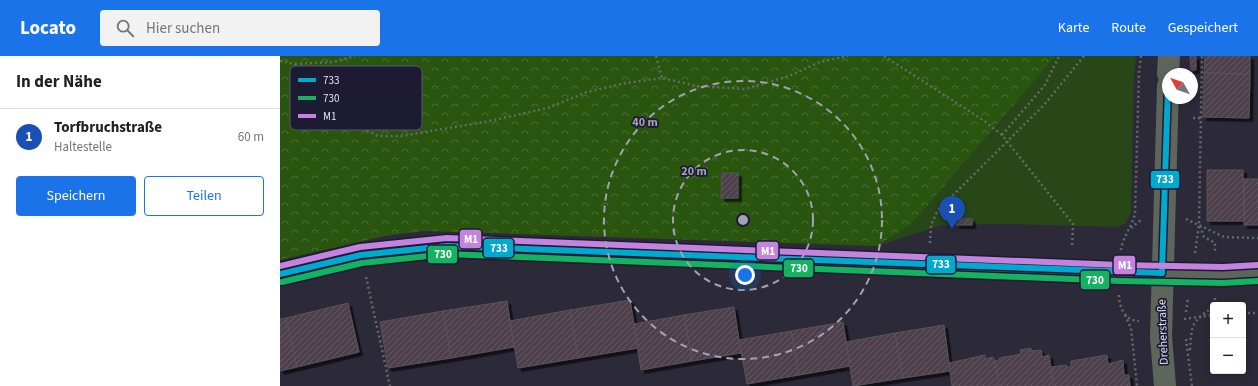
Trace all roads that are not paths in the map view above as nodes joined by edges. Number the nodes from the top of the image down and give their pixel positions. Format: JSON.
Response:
{"nodes":[{"id":1,"x":1169,"y":56,"type":"edge"},
{"id":2,"x":1168,"y":68,"type":"edge"},
{"id":3,"x":1167,"y":104,"type":"edge"},
{"id":4,"x":1162,"y":273,"type":"junction"},
{"id":5,"x":1258,"y":273,"type":"edge"},
{"id":6,"x":280,"y":274,"type":"edge"},
{"id":7,"x":1165,"y":386,"type":"edge"}],
"edges":[{"from":1,"to":2,"type":"main road"},
{"from":3,"to":4,"type":"main road","name":"Dreherstraße"},
{"from":4,"to":5,"type":"main road"},
{"from":4,"to":6,"type":"main road"},
{"from":4,"to":7,"type":"main road","name":"Dreherstraße"}]}
